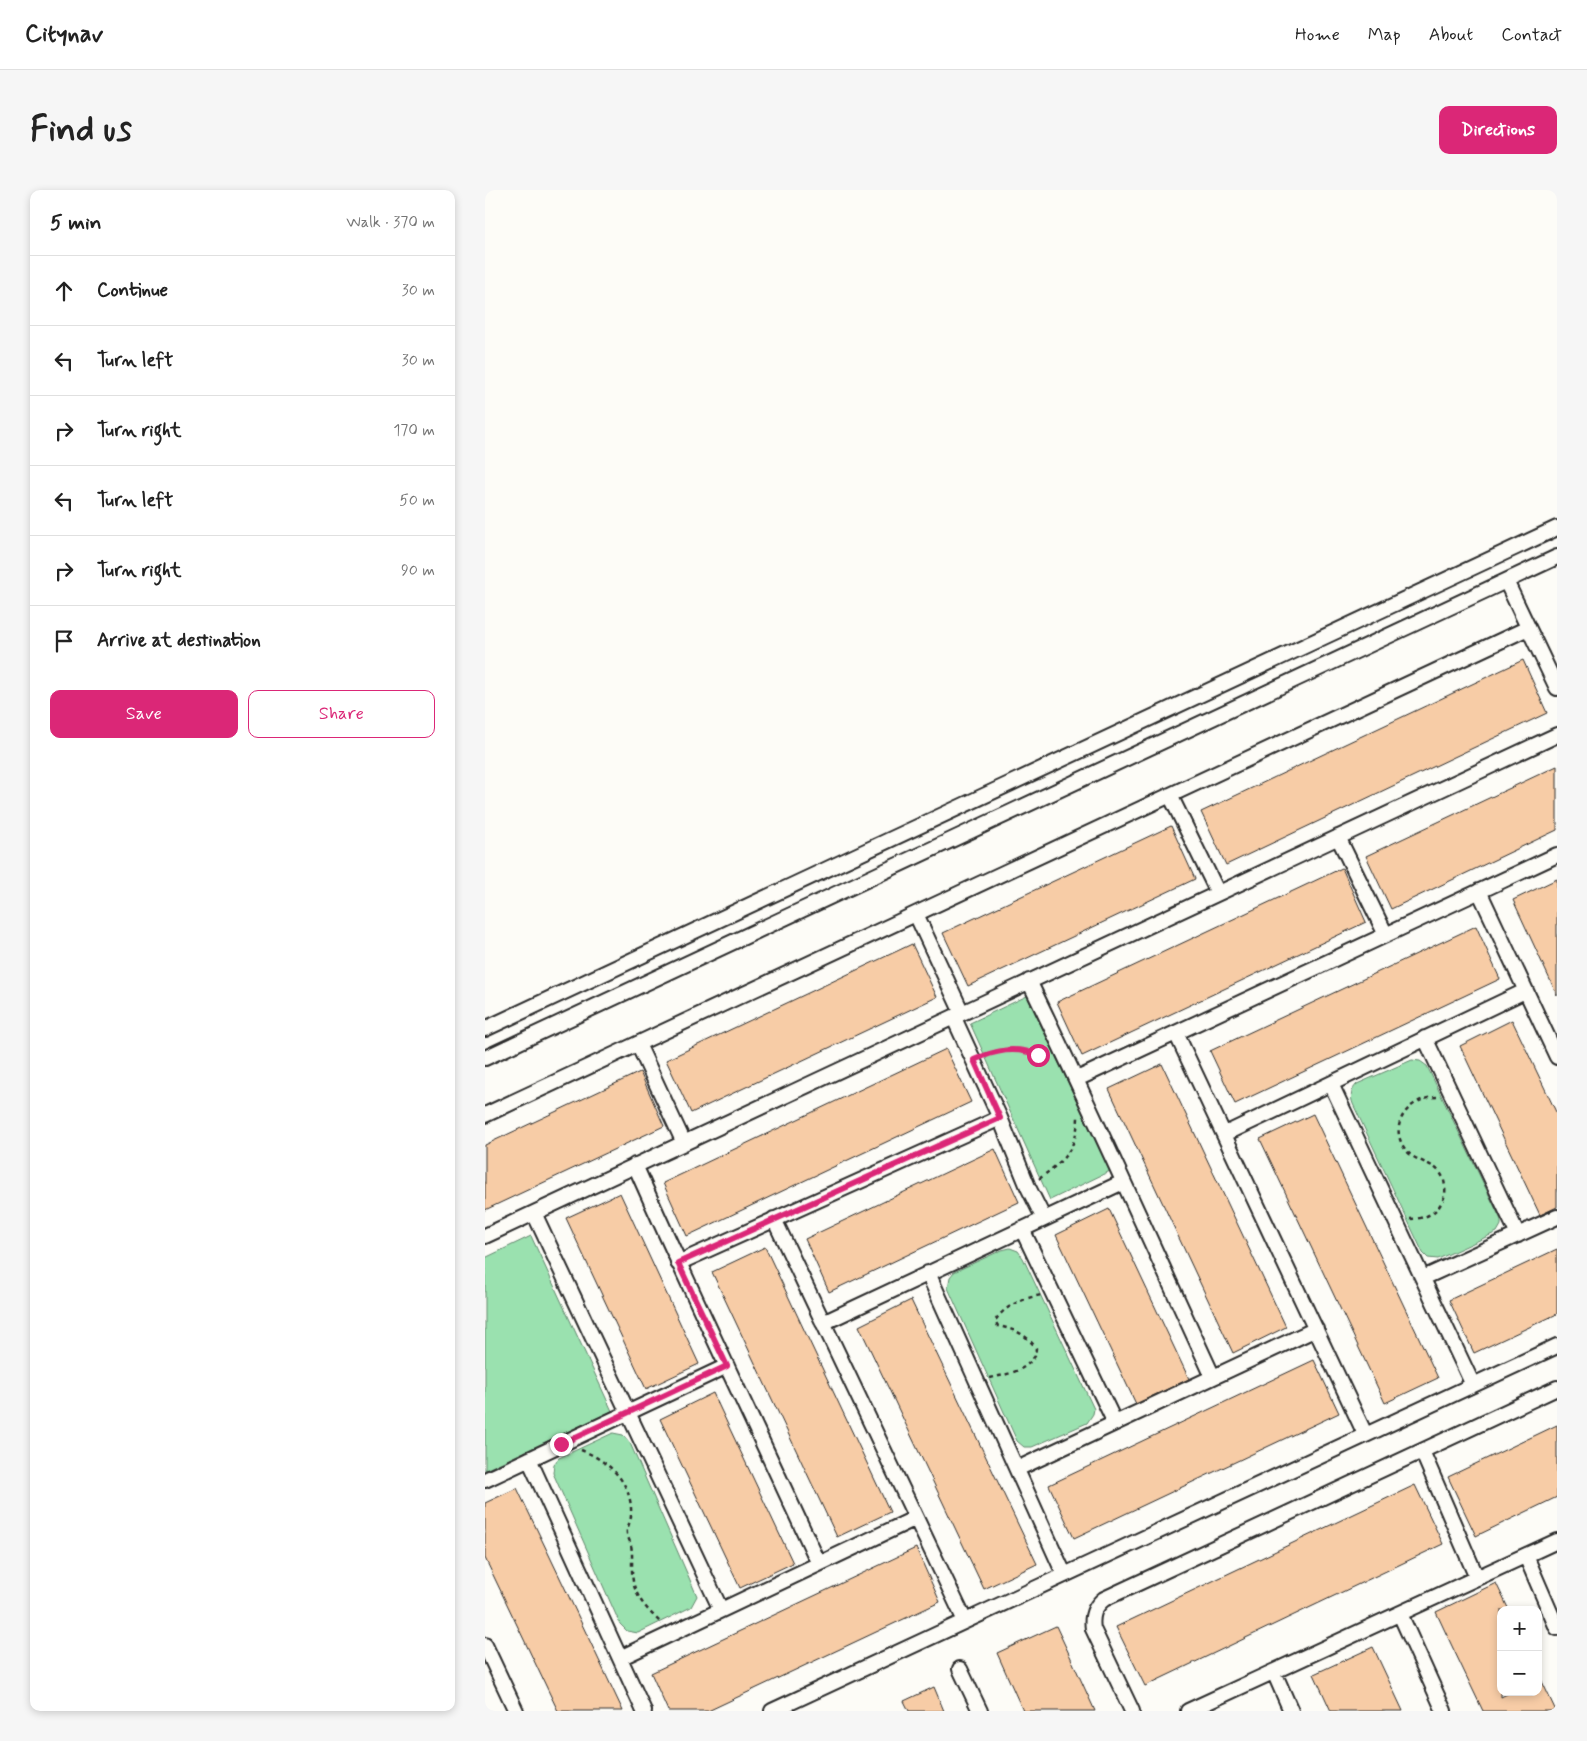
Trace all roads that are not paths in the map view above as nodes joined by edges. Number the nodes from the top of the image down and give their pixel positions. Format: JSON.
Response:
{"nodes":[{"id":1,"x":1557,"y":528,"type":"edge"},
{"id":2,"x":1557,"y":556,"type":"edge"},
{"id":3,"x":1506,"y":581,"type":"junction"},
{"id":4,"x":1528,"y":628,"type":"junction"},
{"id":5,"x":1254,"y":670,"type":"junction"},
{"id":6,"x":1557,"y":688,"type":"edge"},
{"id":7,"x":1264,"y":692,"type":"junction"},
{"id":8,"x":1557,"y":735,"type":"edge"},
{"id":9,"x":1170,"y":795,"type":"junction"},
{"id":10,"x":1337,"y":838,"type":"junction"},
{"id":11,"x":1557,"y":855,"type":"edge"},
{"id":12,"x":1479,"y":891,"type":"junction"},
{"id":13,"x":1218,"y":893,"type":"junction"},
{"id":14,"x":916,"y":914,"type":"junction"},
{"id":15,"x":1386,"y":935,"type":"junction"},
{"id":16,"x":1029,"y":981,"type":"junction"},
{"id":17,"x":1525,"y":992,"type":"junction"},
{"id":18,"x":958,"y":1015,"type":"junction"},
{"id":19,"x":485,"y":1029,"type":"edge"},
{"id":20,"x":1176,"y":1033,"type":"junction"},
{"id":21,"x":1425,"y":1038,"type":"junction"},
{"id":22,"x":638,"y":1044,"type":"junction"},
{"id":23,"x":1557,"y":1057,"type":"edge"},
{"id":24,"x":485,"y":1058,"type":"edge"},
{"id":25,"x":1077,"y":1079,"type":"junction"},
{"id":26,"x":1331,"y":1084,"type":"junction"},
{"id":27,"x":485,"y":1116,"type":"edge"},
{"id":28,"x":1000,"y":1118,"type":"junction"},
{"id":29,"x":1225,"y":1134,"type":"junction"},
{"id":30,"x":684,"y":1142,"type":"junction"},
{"id":31,"x":635,"y":1166,"type":"junction"},
{"id":32,"x":1123,"y":1182,"type":"junction"},
{"id":33,"x":534,"y":1213,"type":"junction"},
{"id":34,"x":1557,"y":1217,"type":"edge"},
{"id":35,"x":774,"y":1219,"type":"junction"},
{"id":36,"x":1044,"y":1219,"type":"junction"},
{"id":37,"x":1022,"y":1229,"type":"junction"},
{"id":38,"x":1518,"y":1235,"type":"junction"},
{"id":39,"x":485,"y":1236,"type":"edge"},
{"id":40,"x":678,"y":1263,"type":"junction"},
{"id":41,"x":929,"y":1274,"type":"junction"},
{"id":42,"x":1423,"y":1278,"type":"junction"},
{"id":43,"x":823,"y":1323,"type":"junction"},
{"id":44,"x":1316,"y":1329,"type":"junction"},
{"id":45,"x":1557,"y":1346,"type":"edge"},
{"id":46,"x":727,"y":1366,"type":"junction"},
{"id":47,"x":1213,"y":1377,"type":"junction"},
{"id":48,"x":1473,"y":1385,"type":"junction"},
{"id":49,"x":1557,"y":1388,"type":"edge"},
{"id":50,"x":627,"y":1413,"type":"junction"},
{"id":51,"x":1115,"y":1423,"type":"junction"},
{"id":52,"x":1365,"y":1434,"type":"junction"},
{"id":53,"x":1422,"y":1451,"type":"junction"},
{"id":54,"x":529,"y":1459,"type":"junction"},
{"id":55,"x":1017,"y":1469,"type":"junction"},
{"id":56,"x":485,"y":1480,"type":"edge"},
{"id":57,"x":915,"y":1518,"type":"junction"},
{"id":58,"x":1557,"y":1542,"type":"edge"},
{"id":59,"x":1526,"y":1556,"type":"junction"},
{"id":60,"x":819,"y":1564,"type":"junction"},
{"id":61,"x":1064,"y":1574,"type":"junction"},
{"id":62,"x":1477,"y":1578,"type":"junction"},
{"id":63,"x":721,"y":1610,"type":"junction"},
{"id":64,"x":1400,"y":1614,"type":"junction"},
{"id":65,"x":965,"y":1621,"type":"junction"},
{"id":66,"x":1557,"y":1628,"type":"edge"},
{"id":67,"x":485,"y":1645,"type":"edge"},
{"id":68,"x":620,"y":1658,"type":"junction"},
{"id":69,"x":960,"y":1668,"type":"dead end"},
{"id":70,"x":1273,"y":1672,"type":"junction"},
{"id":71,"x":516,"y":1711,"type":"edge"},
{"id":72,"x":644,"y":1711,"type":"edge"},
{"id":73,"x":772,"y":1711,"type":"edge"},
{"id":74,"x":980,"y":1711,"type":"edge"},
{"id":75,"x":1132,"y":1711,"type":"edge"},
{"id":76,"x":1188,"y":1711,"type":"edge"},
{"id":77,"x":1291,"y":1711,"type":"edge"},
{"id":78,"x":1444,"y":1711,"type":"edge"}],
"edges":[{"from":1,"to":5,"type":"street"},
{"from":2,"to":3,"type":"street"},
{"from":3,"to":4,"type":"street"},
{"from":3,"to":7,"type":"street"},
{"from":4,"to":6,"type":"street"},
{"from":4,"to":9,"type":"street"},
{"from":5,"to":7,"type":"street"},
{"from":5,"to":19,"type":"street"},
{"from":7,"to":24,"type":"street"},
{"from":8,"to":10,"type":"street"},
{"from":9,"to":13,"type":"street"},
{"from":9,"to":14,"type":"street"},
{"from":10,"to":13,"type":"street"},
{"from":10,"to":15,"type":"street"},
{"from":11,"to":12,"type":"street"},
{"from":12,"to":15,"type":"street"},
{"from":12,"to":17,"type":"street"},
{"from":13,"to":16,"type":"street"},
{"from":14,"to":18,"type":"street"},
{"from":14,"to":22,"type":"street"},
{"from":15,"to":20,"type":"street"},
{"from":16,"to":18,"type":"street"},
{"from":16,"to":25,"type":"street"},
{"from":17,"to":21,"type":"street"},
{"from":17,"to":23,"type":"street"},
{"from":18,"to":28,"type":"street"},
{"from":18,"to":30,"type":"street"},
{"from":20,"to":25,"type":"street"},
{"from":20,"to":29,"type":"street"},
{"from":21,"to":26,"type":"street"},
{"from":21,"to":38,"type":"street"},
{"from":22,"to":27,"type":"street"},
{"from":22,"to":30,"type":"street"},
{"from":25,"to":32,"type":"street"},
{"from":26,"to":29,"type":"street"},
{"from":26,"to":42,"type":"street"},
{"from":28,"to":35,"type":"street"},
{"from":28,"to":36,"type":"street"},
{"from":29,"to":44,"type":"street"},
{"from":30,"to":31,"type":"street"},
{"from":31,"to":33,"type":"street"},
{"from":31,"to":40,"type":"street"},
{"from":32,"to":36,"type":"street"},
{"from":32,"to":47,"type":"street"},
{"from":33,"to":39,"type":"street"},
{"from":33,"to":50,"type":"street"},
{"from":34,"to":38,"type":"street"},
{"from":35,"to":40,"type":"street"},
{"from":35,"to":43,"type":"street"},
{"from":36,"to":37,"type":"street"},
{"from":37,"to":41,"type":"street"},
{"from":37,"to":51,"type":"street"},
{"from":38,"to":42,"type":"street"},
{"from":40,"to":46,"type":"street"},
{"from":41,"to":43,"type":"street"},
{"from":41,"to":55,"type":"street"},
{"from":42,"to":48,"type":"street"},
{"from":43,"to":57,"type":"street"},
{"from":44,"to":47,"type":"street"},
{"from":44,"to":52,"type":"street"},
{"from":45,"to":48,"type":"street"},
{"from":46,"to":50,"type":"street"},
{"from":46,"to":60,"type":"street"},
{"from":47,"to":51,"type":"street"},
{"from":48,"to":52,"type":"street"},
{"from":49,"to":53,"type":"street"},
{"from":50,"to":54,"type":"street"},
{"from":50,"to":63,"type":"street"},
{"from":51,"to":55,"type":"street"},
{"from":52,"to":61,"type":"street"},
{"from":53,"to":62,"type":"street"},
{"from":53,"to":75,"type":"street"},
{"from":54,"to":56,"type":"street"},
{"from":54,"to":68,"type":"street"},
{"from":55,"to":61,"type":"street"},
{"from":57,"to":60,"type":"street"},
{"from":57,"to":65,"type":"street"},
{"from":58,"to":59,"type":"street"},
{"from":59,"to":62,"type":"street"},
{"from":59,"to":66,"type":"street"},
{"from":60,"to":63,"type":"street"},
{"from":61,"to":65,"type":"street"},
{"from":62,"to":64,"type":"street"},
{"from":63,"to":68,"type":"street"},
{"from":64,"to":70,"type":"street"},
{"from":64,"to":78,"type":"street"},
{"from":65,"to":73,"type":"street"},
{"from":67,"to":71,"type":"street"},
{"from":68,"to":72,"type":"street"},
{"from":69,"to":74,"type":"street"},
{"from":70,"to":76,"type":"street"},
{"from":70,"to":77,"type":"street"}]}
